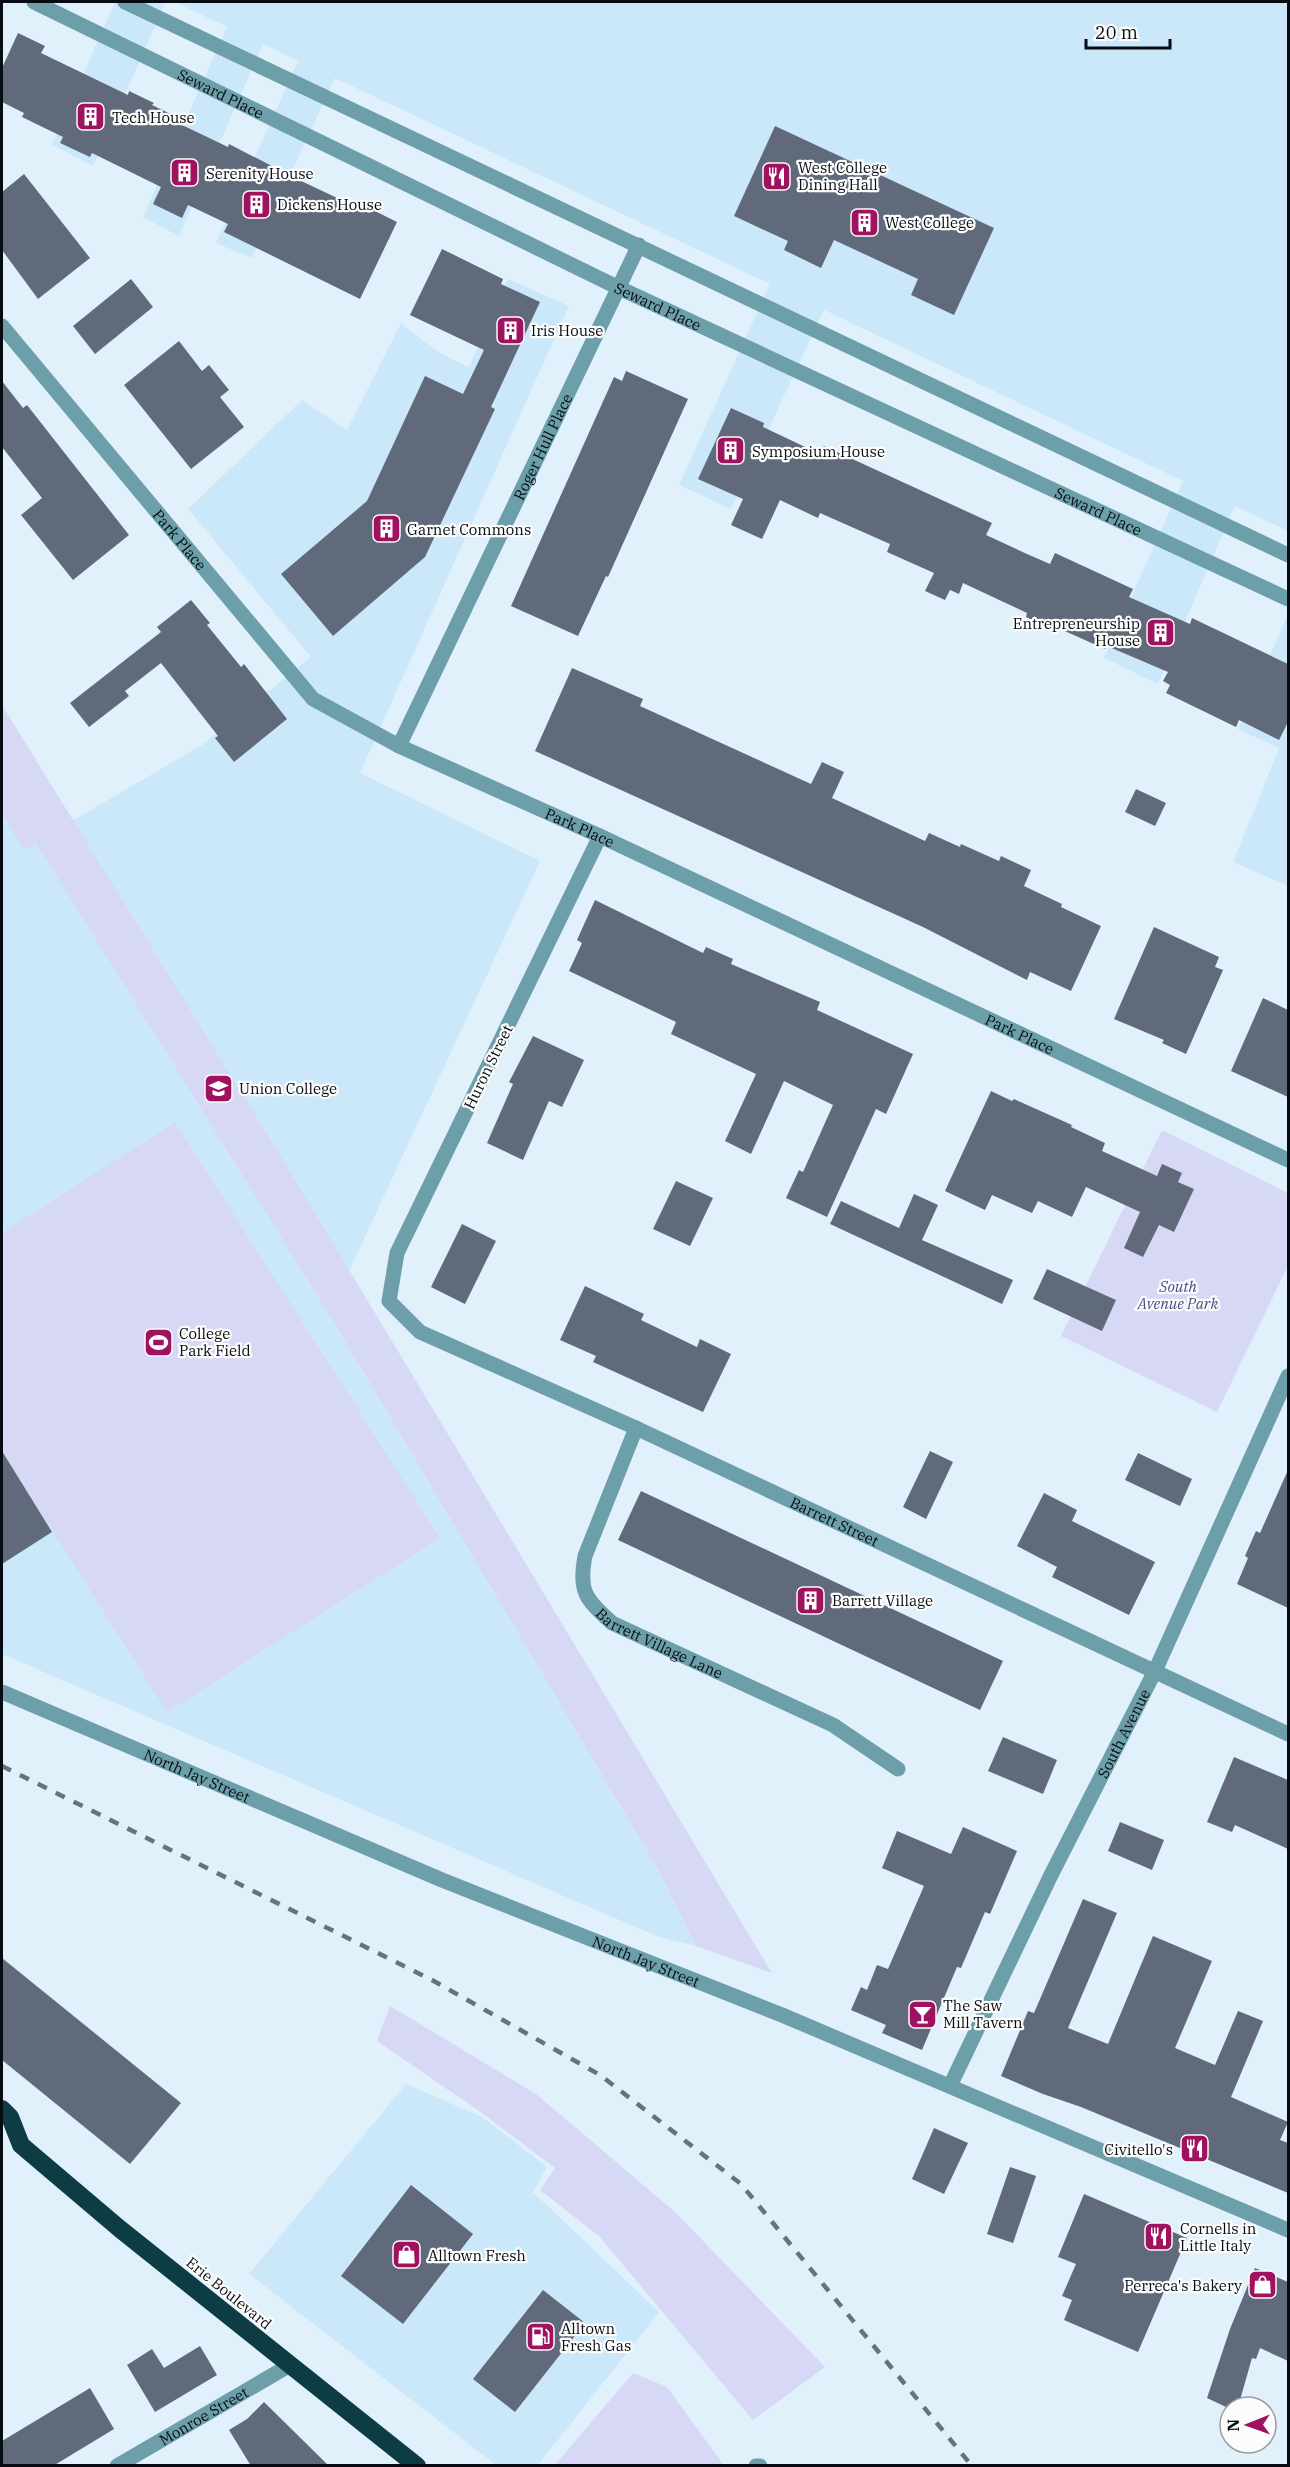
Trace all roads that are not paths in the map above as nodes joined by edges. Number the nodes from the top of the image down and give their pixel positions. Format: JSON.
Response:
{"nodes":[{"id":1,"x":34,"y":2,"type":"edge"},
{"id":2,"x":125,"y":2,"type":"edge"},
{"id":3,"x":639,"y":245,"type":"junction"},
{"id":4,"x":618,"y":287,"type":"junction"},
{"id":5,"x":2,"y":326,"type":"edge"},
{"id":6,"x":1288,"y":555,"type":"edge"},
{"id":7,"x":1288,"y":599,"type":"edge"},
{"id":8,"x":399,"y":746,"type":"junction"},
{"id":9,"x":600,"y":837,"type":"junction"},
{"id":10,"x":1288,"y":1160,"type":"edge"},
{"id":11,"x":389,"y":1301,"type":"joint"},
{"id":12,"x":1288,"y":1376,"type":"edge"},
{"id":13,"x":636,"y":1428,"type":"junction"},
{"id":14,"x":1155,"y":1671,"type":"junction"},
{"id":15,"x":2,"y":1692,"type":"edge"},
{"id":16,"x":1288,"y":1734,"type":"edge"},
{"id":17,"x":898,"y":1769,"type":"dead end"},
{"id":18,"x":950,"y":2086,"type":"junction"},
{"id":19,"x":2,"y":2109,"type":"edge"},
{"id":20,"x":2,"y":2142,"type":"edge"},
{"id":21,"x":21,"y":2145,"type":"junction"},
{"id":22,"x":1288,"y":2230,"type":"edge"},
{"id":23,"x":290,"y":2365,"type":"junction"},
{"id":24,"x":117,"y":2466,"type":"edge"},
{"id":25,"x":417,"y":2466,"type":"edge"}],
"edges":[{"from":1,"to":4,"type":"street","name":"Seward Place"},
{"from":2,"to":3,"type":"street"},
{"from":3,"to":4,"type":"street","name":"Roger Hull Place"},
{"from":3,"to":6,"type":"street"},
{"from":4,"to":7,"type":"street","name":"Seward Place"},
{"from":4,"to":8,"type":"street","name":"Roger Hull Place"},
{"from":5,"to":8,"type":"street","name":"Park Place"},
{"from":8,"to":9,"type":"street","name":"Park Place"},
{"from":9,"to":10,"type":"street","name":"Park Place"},
{"from":9,"to":11,"type":"street","name":"Huron Street"},
{"from":11,"to":13,"type":"street","name":"Barrett Street"},
{"from":12,"to":14,"type":"street","name":"South Avenue"},
{"from":13,"to":14,"type":"street","name":"Barrett Street"},
{"from":13,"to":17,"type":"street","name":"Barrett Village Lane"},
{"from":14,"to":16,"type":"street","name":"Barrett Street"},
{"from":14,"to":18,"type":"street","name":"South Avenue"},
{"from":15,"to":18,"type":"street","name":"North Jay Street"},
{"from":18,"to":22,"type":"street","name":"North Jay Street"},
{"from":19,"to":21,"type":"highway","name":"Erie Boulevard"},
{"from":20,"to":21,"type":"highway"},
{"from":21,"to":23,"type":"highway","name":"Erie Boulevard"},
{"from":23,"to":24,"type":"street","name":"Monroe Street"},
{"from":23,"to":25,"type":"highway","name":"Erie Boulevard"}]}
